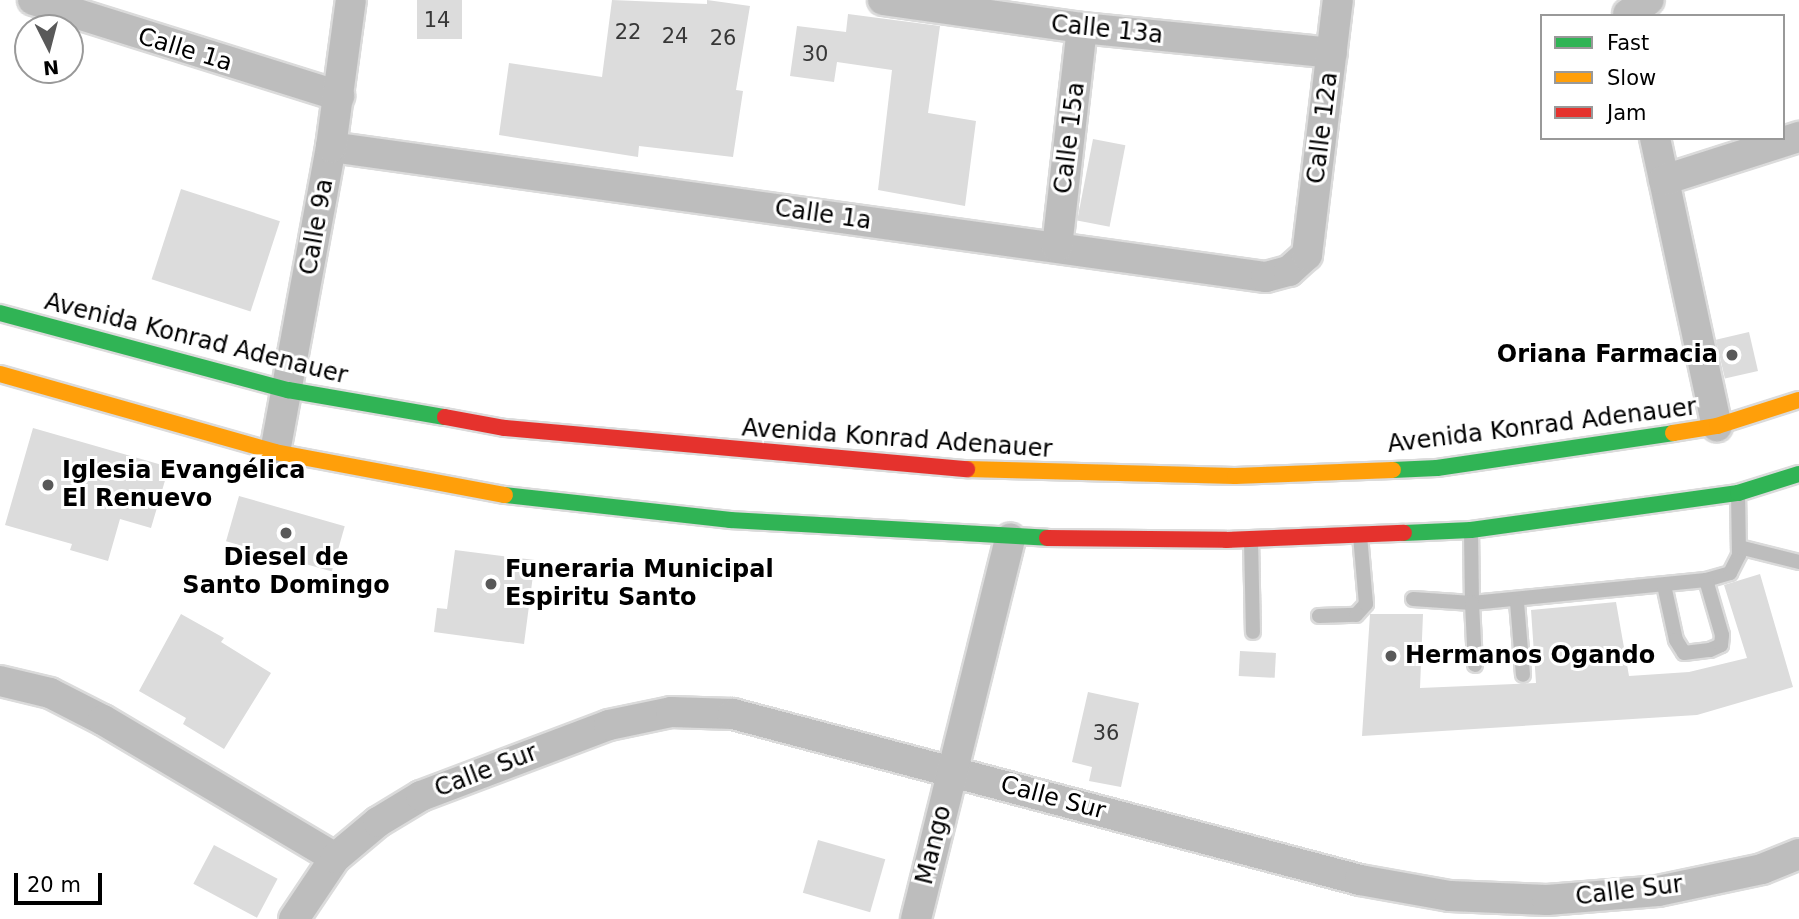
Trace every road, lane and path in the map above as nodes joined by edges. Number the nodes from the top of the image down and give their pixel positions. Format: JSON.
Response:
{"nodes":[{"id":1,"x":33,"y":0,"type":"edge"},
{"id":2,"x":351,"y":0,"type":"edge"},
{"id":3,"x":883,"y":0,"type":"edge"},
{"id":4,"x":1338,"y":0,"type":"edge"},
{"id":5,"x":1083,"y":28,"type":"junction"},
{"id":6,"x":1332,"y":53,"type":"junction"},
{"id":7,"x":339,"y":96,"type":"junction"},
{"id":8,"x":1799,"y":136,"type":"edge"},
{"id":9,"x":1655,"y":140,"type":"edge"},
{"id":10,"x":331,"y":147,"type":"junction"},
{"id":11,"x":1664,"y":180,"type":"junction"},
{"id":12,"x":1057,"y":247,"type":"junction"},
{"id":13,"x":1307,"y":255,"type":"joint"},
{"id":14,"x":0,"y":313,"type":"edge"},
{"id":15,"x":0,"y":374,"type":"edge"},
{"id":16,"x":288,"y":390,"type":"junction"},
{"id":17,"x":1799,"y":400,"type":"edge"},
{"id":18,"x":1717,"y":426,"type":"junction"},
{"id":19,"x":275,"y":452,"type":"junction"},
{"id":20,"x":1799,"y":474,"type":"edge"},
{"id":21,"x":1738,"y":493,"type":"junction"},
{"id":22,"x":1471,"y":530,"type":"junction"},
{"id":23,"x":1360,"y":534,"type":"junction"},
{"id":24,"x":1010,"y":538,"type":"junction"},
{"id":25,"x":1251,"y":539,"type":"junction"},
{"id":26,"x":1739,"y":547,"type":"junction"},
{"id":27,"x":1799,"y":562,"type":"edge"},
{"id":28,"x":1706,"y":580,"type":"junction"},
{"id":29,"x":1664,"y":585,"type":"junction"},
{"id":30,"x":1413,"y":599,"type":"dead end"},
{"id":31,"x":1517,"y":602,"type":"junction"},
{"id":32,"x":1472,"y":603,"type":"junction"},
{"id":33,"x":1319,"y":615,"type":"dead end"},
{"id":34,"x":1253,"y":632,"type":"dead end"},
{"id":35,"x":1475,"y":665,"type":"dead end"},
{"id":36,"x":1523,"y":675,"type":"dead end"},
{"id":37,"x":0,"y":681,"type":"edge"},
{"id":38,"x":952,"y":771,"type":"junction"},
{"id":39,"x":1799,"y":854,"type":"edge"},
{"id":40,"x":335,"y":858,"type":"junction"},
{"id":41,"x":294,"y":919,"type":"edge"},
{"id":42,"x":916,"y":919,"type":"edge"}],
"edges":[{"from":1,"to":7,"type":"street","name":"Calle 1a"},
{"from":2,"to":7,"type":"street","name":"Calle 9a"},
{"from":3,"to":5,"type":"street","name":"Calle 13a"},
{"from":4,"to":6,"type":"street","name":"Calle 12a"},
{"from":5,"to":6,"type":"street","name":"Calle 13a"},
{"from":5,"to":12,"type":"street","name":"Calle 15a"},
{"from":6,"to":13,"type":"street","name":"Calle 12a"},
{"from":7,"to":10,"type":"street","name":"Calle 9a"},
{"from":8,"to":11,"type":"street"},
{"from":9,"to":11,"type":"street"},
{"from":10,"to":12,"type":"street","name":"Calle 1a"},
{"from":10,"to":16,"type":"street","name":"Calle 9a"},
{"from":11,"to":18,"type":"street"},
{"from":12,"to":13,"type":"street","name":"Calle 1a"},
{"from":14,"to":16,"type":"main road","name":"Avenida Konrad Adenauer"},
{"from":15,"to":19,"type":"main road"},
{"from":16,"to":18,"type":"main road","name":"Avenida Konrad Adenauer"},
{"from":16,"to":19,"type":"street","name":"Calle 9a"},
{"from":17,"to":18,"type":"main road","name":"Avenida Konrad Adenauer"},
{"from":19,"to":24,"type":"main road"},
{"from":20,"to":21,"type":"main road"},
{"from":21,"to":22,"type":"main road"},
{"from":21,"to":26,"type":"lane"},
{"from":22,"to":23,"type":"main road"},
{"from":22,"to":32,"type":"lane"},
{"from":23,"to":25,"type":"main road"},
{"from":23,"to":33,"type":"lane"},
{"from":24,"to":25,"type":"main road"},
{"from":24,"to":38,"type":"street","name":"Mango"},
{"from":25,"to":34,"type":"lane"},
{"from":26,"to":27,"type":"lane"},
{"from":26,"to":28,"type":"lane"},
{"from":28,"to":29,"type":"lane"},
{"from":28,"to":29,"type":"lane"},
{"from":29,"to":31,"type":"lane"},
{"from":30,"to":32,"type":"lane"},
{"from":31,"to":32,"type":"lane"},
{"from":31,"to":36,"type":"lane"},
{"from":32,"to":35,"type":"lane"},
{"from":37,"to":40,"type":"street"},
{"from":38,"to":39,"type":"street","name":"Calle Sur"},
{"from":38,"to":40,"type":"street","name":"Calle Sur"},
{"from":38,"to":42,"type":"street","name":"Mango"},
{"from":40,"to":41,"type":"street"}]}
